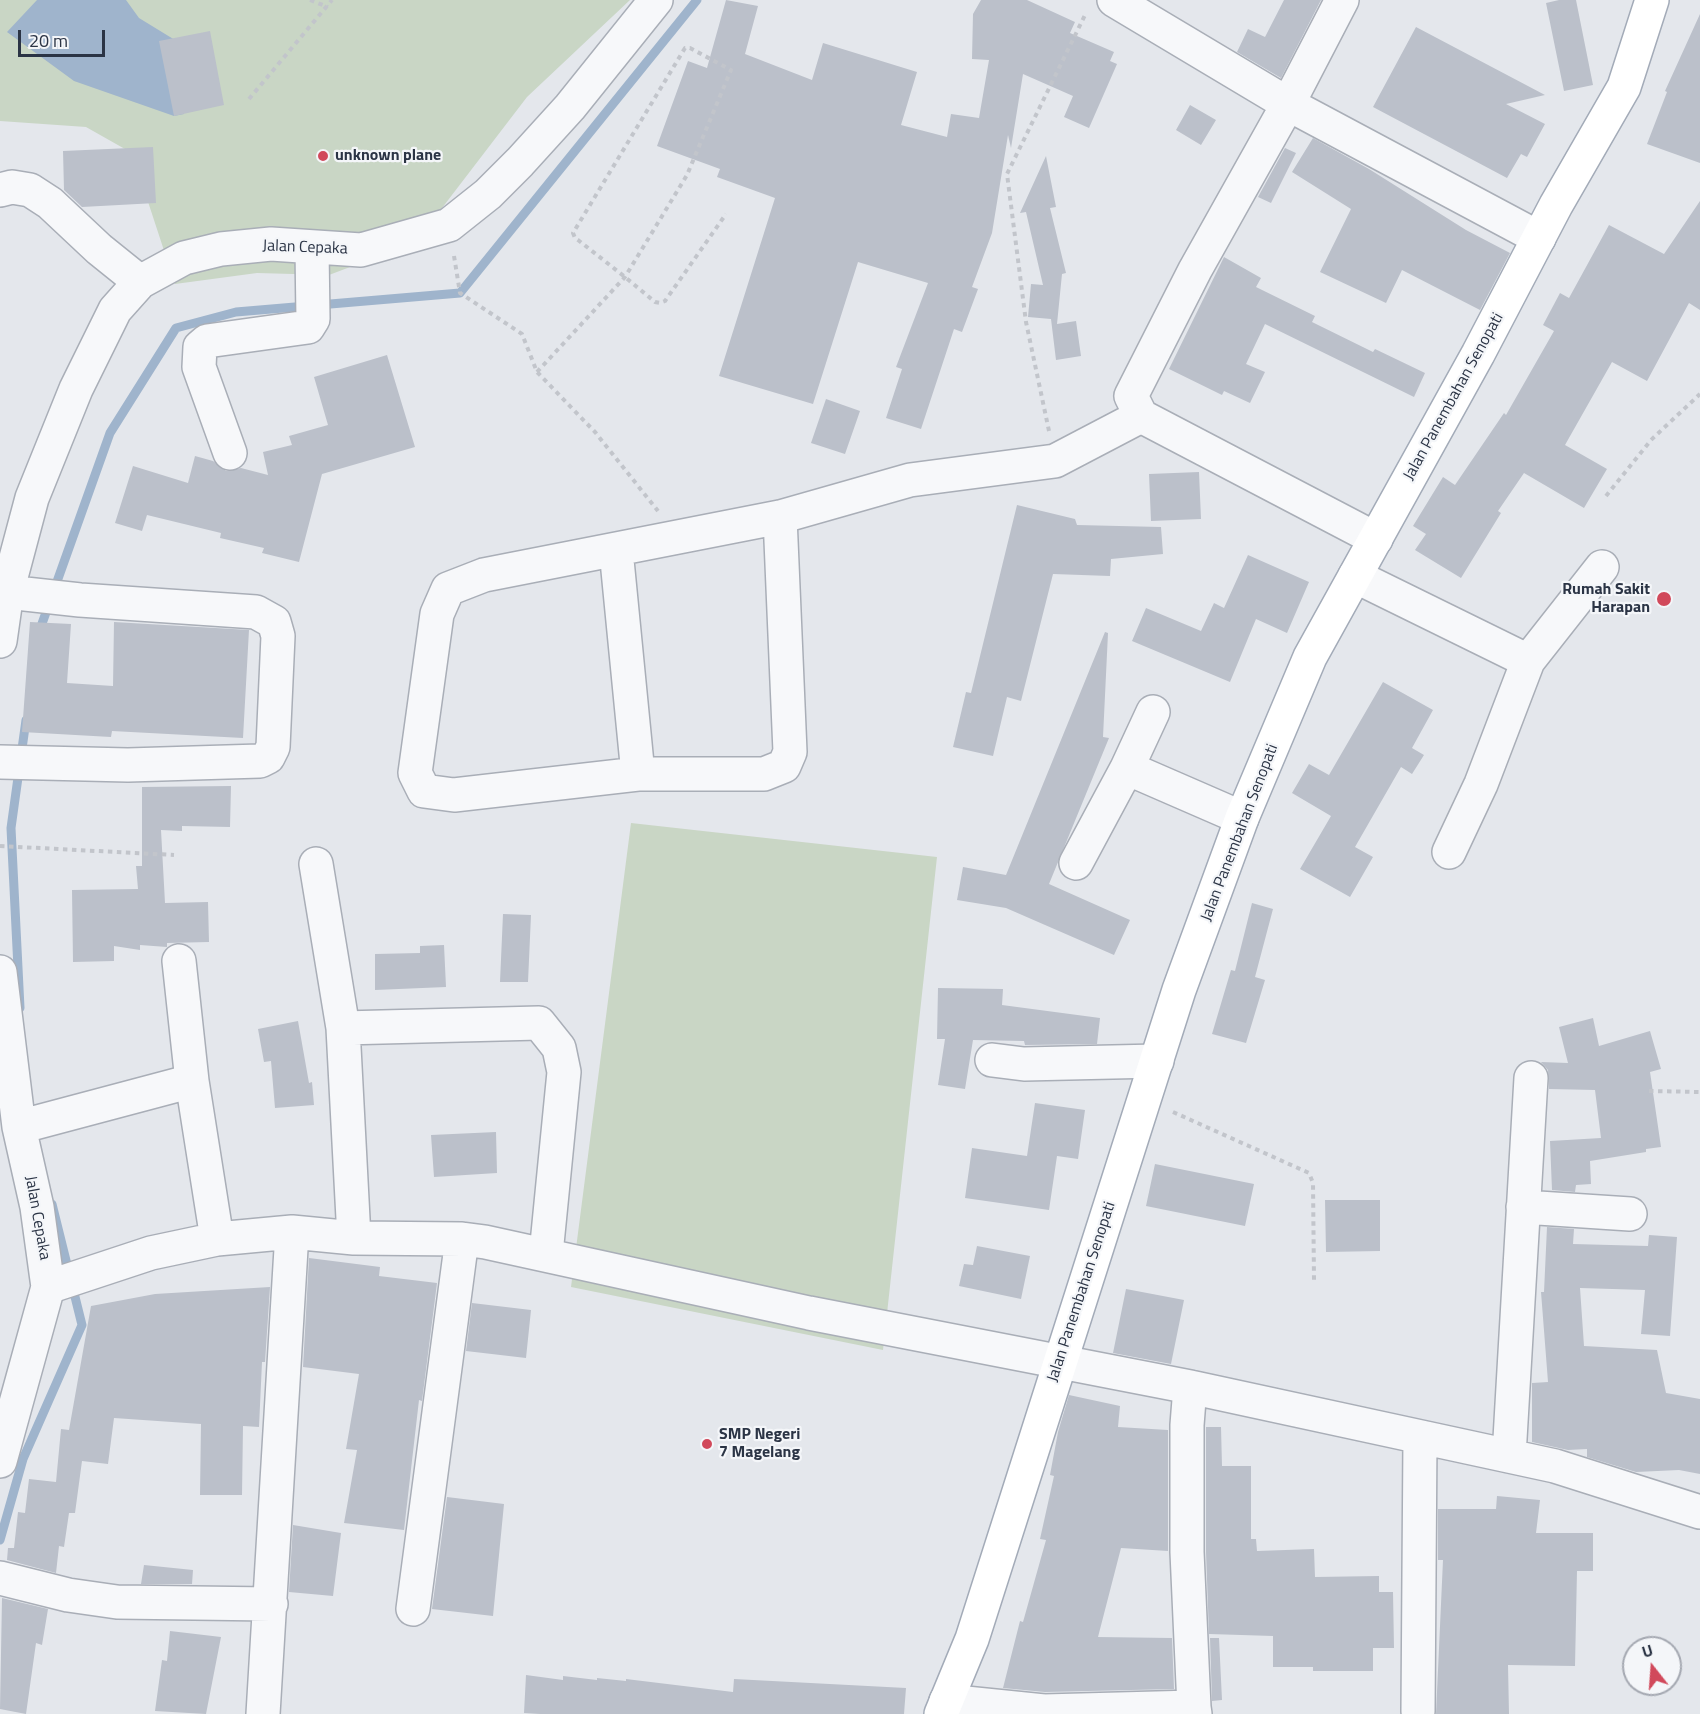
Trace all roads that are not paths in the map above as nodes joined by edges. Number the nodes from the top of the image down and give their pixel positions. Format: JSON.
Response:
{"nodes":[{"id":1,"x":656,"y":0,"type":"edge"},
{"id":2,"x":1342,"y":0,"type":"edge"},
{"id":3,"x":1652,"y":0,"type":"edge"},
{"id":4,"x":1101,"y":5,"type":"edge"},
{"id":5,"x":1288,"y":104,"type":"junction"},
{"id":6,"x":0,"y":190,"type":"edge"},
{"id":7,"x":1539,"y":238,"type":"junction"},
{"id":8,"x":312,"y":249,"type":"junction"},
{"id":9,"x":140,"y":282,"type":"junction"},
{"id":10,"x":1141,"y":416,"type":"junction"},
{"id":11,"x":230,"y":453,"type":"dead end"},
{"id":12,"x":780,"y":517,"type":"junction"},
{"id":13,"x":1376,"y":539,"type":"junction"},
{"id":14,"x":616,"y":550,"type":"junction"},
{"id":15,"x":1602,"y":567,"type":"dead end"},
{"id":16,"x":1355,"y":576,"type":"junction"},
{"id":17,"x":7,"y":592,"type":"junction"},
{"id":18,"x":0,"y":642,"type":"edge"},
{"id":19,"x":1528,"y":661,"type":"junction"},
{"id":20,"x":1153,"y":712,"type":"dead end"},
{"id":21,"x":0,"y":762,"type":"edge"},
{"id":22,"x":1128,"y":768,"type":"junction"},
{"id":23,"x":638,"y":774,"type":"junction"},
{"id":24,"x":1242,"y":818,"type":"junction"},
{"id":25,"x":1449,"y":852,"type":"dead end"},
{"id":26,"x":1076,"y":863,"type":"dead end"},
{"id":27,"x":316,"y":864,"type":"dead end"},
{"id":28,"x":179,"y":960,"type":"dead end"},
{"id":29,"x":0,"y":972,"type":"edge"},
{"id":30,"x":343,"y":1028,"type":"junction"},
{"id":31,"x":992,"y":1060,"type":"dead end"},
{"id":32,"x":1157,"y":1061,"type":"junction"},
{"id":33,"x":1531,"y":1078,"type":"dead end"},
{"id":34,"x":192,"y":1081,"type":"junction"},
{"id":35,"x":19,"y":1126,"type":"junction"},
{"id":36,"x":1523,"y":1207,"type":"junction"},
{"id":37,"x":1630,"y":1214,"type":"dead end"},
{"id":38,"x":292,"y":1232,"type":"junction"},
{"id":39,"x":354,"y":1238,"type":"junction"},
{"id":40,"x":217,"y":1239,"type":"junction"},
{"id":41,"x":462,"y":1239,"type":"junction"},
{"id":42,"x":546,"y":1254,"type":"junction"},
{"id":43,"x":48,"y":1287,"type":"junction"},
{"id":44,"x":1059,"y":1363,"type":"junction"},
{"id":45,"x":1190,"y":1387,"type":"junction"},
{"id":46,"x":1420,"y":1438,"type":"junction"},
{"id":47,"x":1509,"y":1456,"type":"junction"},
{"id":48,"x":0,"y":1461,"type":"edge"},
{"id":49,"x":1700,"y":1512,"type":"edge"},
{"id":50,"x":0,"y":1578,"type":"edge"},
{"id":51,"x":271,"y":1604,"type":"junction"},
{"id":52,"x":413,"y":1609,"type":"dead end"},
{"id":53,"x":943,"y":1707,"type":"edge"},
{"id":54,"x":1195,"y":1711,"type":"edge"},
{"id":55,"x":1045,"y":1712,"type":"edge"},
{"id":56,"x":1418,"y":1712,"type":"dead end"},
{"id":57,"x":263,"y":1714,"type":"edge"}],
"edges":[{"from":1,"to":8,"type":"street","name":"Jalan Cepaka"},
{"from":2,"to":5,"type":"street"},
{"from":3,"to":7,"type":"main road","name":"Jalan Panembahan Senopati"},
{"from":4,"to":5,"type":"street"},
{"from":5,"to":7,"type":"street"},
{"from":5,"to":10,"type":"street"},
{"from":6,"to":9,"type":"street"},
{"from":7,"to":13,"type":"main road","name":"Jalan Panembahan Senopati"},
{"from":8,"to":9,"type":"street","name":"Jalan Cepaka"},
{"from":8,"to":11,"type":"street"},
{"from":9,"to":17,"type":"street","name":"Jalan Cepaka"},
{"from":10,"to":12,"type":"street"},
{"from":10,"to":13,"type":"street"},
{"from":12,"to":14,"type":"street"},
{"from":12,"to":23,"type":"street"},
{"from":13,"to":16,"type":"main road","name":"Jalan Panembahan Senopati"},
{"from":14,"to":23,"type":"street"},
{"from":14,"to":23,"type":"street"},
{"from":15,"to":19,"type":"street"},
{"from":16,"to":19,"type":"street"},
{"from":16,"to":24,"type":"main road","name":"Jalan Panembahan Senopati"},
{"from":17,"to":18,"type":"street","name":"Jalan Cepaka"},
{"from":17,"to":21,"type":"street"},
{"from":19,"to":25,"type":"street"},
{"from":20,"to":22,"type":"street"},
{"from":22,"to":24,"type":"street"},
{"from":22,"to":26,"type":"street"},
{"from":24,"to":32,"type":"main road","name":"Jalan Panembahan Senopati"},
{"from":27,"to":30,"type":"street"},
{"from":28,"to":34,"type":"street"},
{"from":29,"to":35,"type":"street","name":"Jalan Cepaka"},
{"from":30,"to":39,"type":"street"},
{"from":30,"to":42,"type":"street"},
{"from":31,"to":32,"type":"street"},
{"from":32,"to":44,"type":"main road","name":"Jalan Panembahan Senopati"},
{"from":33,"to":36,"type":"street"},
{"from":34,"to":35,"type":"street"},
{"from":34,"to":40,"type":"street"},
{"from":35,"to":43,"type":"street","name":"Jalan Cepaka"},
{"from":36,"to":37,"type":"street"},
{"from":36,"to":47,"type":"street"},
{"from":38,"to":39,"type":"street"},
{"from":38,"to":40,"type":"street"},
{"from":38,"to":51,"type":"street"},
{"from":39,"to":41,"type":"street"},
{"from":40,"to":43,"type":"street"},
{"from":41,"to":42,"type":"street"},
{"from":41,"to":52,"type":"street"},
{"from":42,"to":44,"type":"street"},
{"from":43,"to":48,"type":"street","name":"Jalan Cepaka"},
{"from":44,"to":45,"type":"street"},
{"from":44,"to":53,"type":"main road","name":"Jalan Panembahan Senopati"},
{"from":45,"to":46,"type":"street"},
{"from":45,"to":54,"type":"street"},
{"from":46,"to":47,"type":"street"},
{"from":46,"to":56,"type":"street"},
{"from":47,"to":49,"type":"street"},
{"from":50,"to":51,"type":"street"},
{"from":51,"to":57,"type":"street"},
{"from":53,"to":55,"type":"street"},
{"from":54,"to":55,"type":"street"}]}
